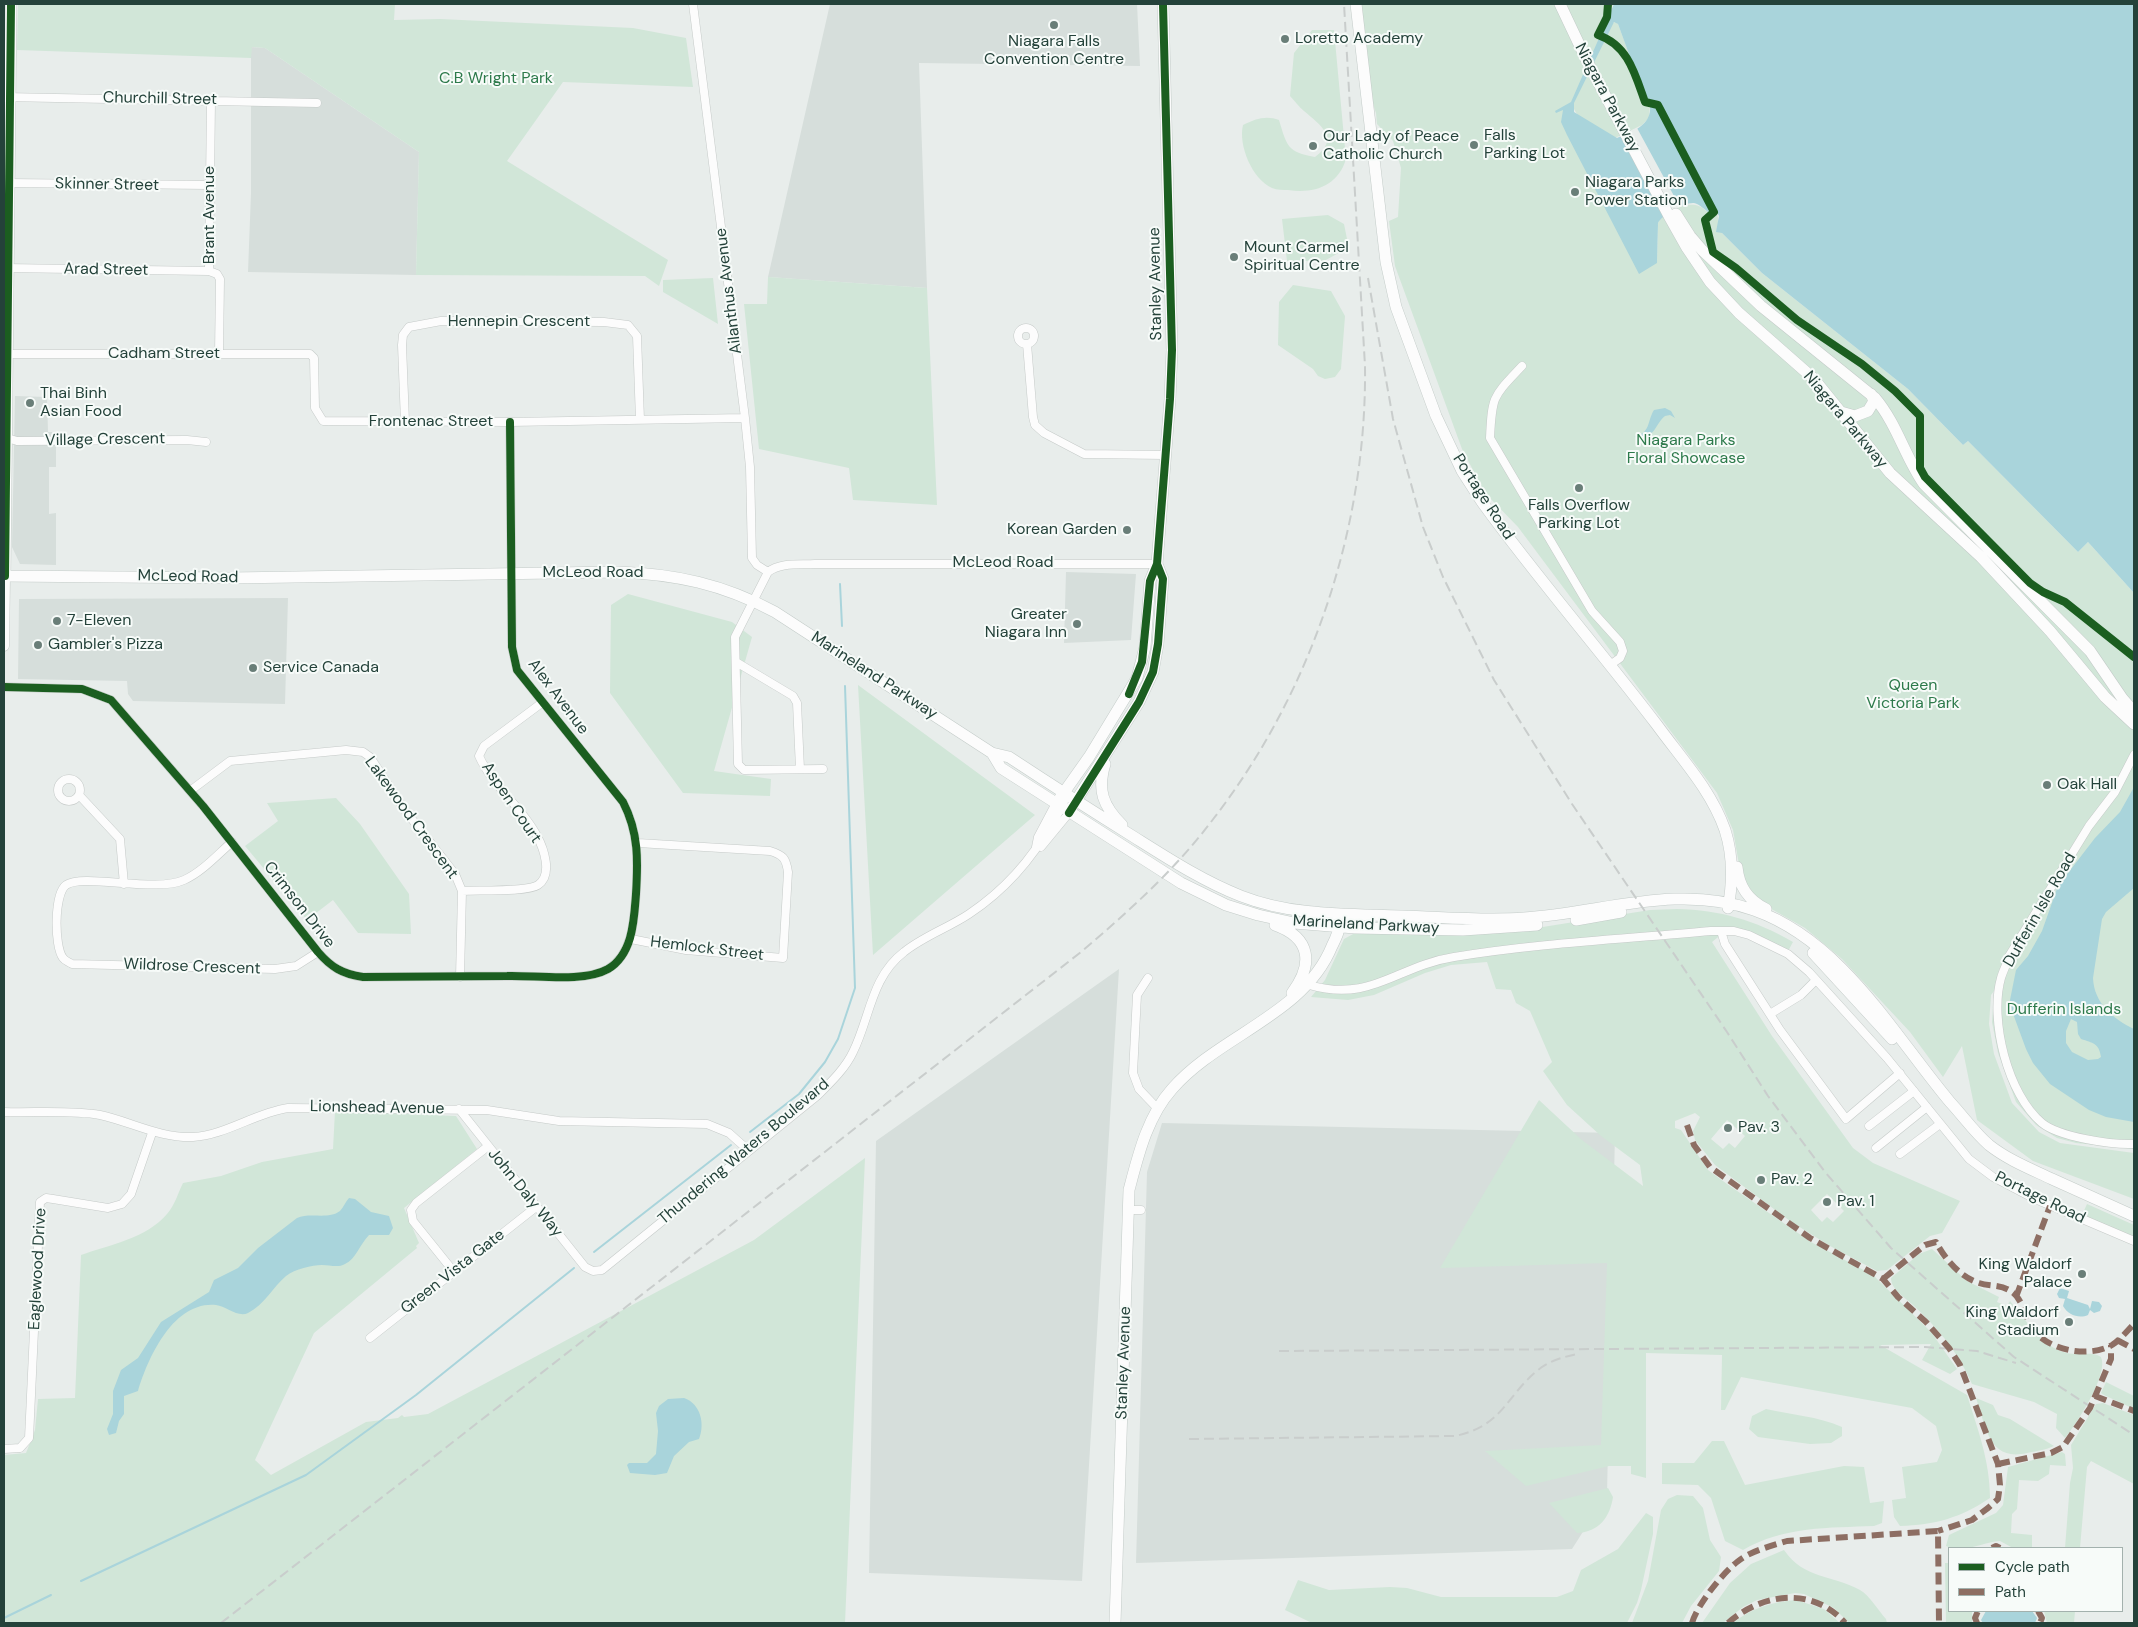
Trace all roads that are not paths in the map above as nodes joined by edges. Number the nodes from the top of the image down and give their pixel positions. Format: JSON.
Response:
{"nodes":[{"id":1,"x":10,"y":4,"type":"edge"},
{"id":2,"x":693,"y":4,"type":"edge"},
{"id":3,"x":1163,"y":4,"type":"edge"},
{"id":4,"x":1356,"y":4,"type":"edge"},
{"id":5,"x":1560,"y":4,"type":"edge"},
{"id":6,"x":1568,"y":4,"type":"edge"},
{"id":7,"x":1591,"y":61,"type":"junction"},
{"id":8,"x":7,"y":97,"type":"edge"},
{"id":9,"x":211,"y":100,"type":"junction"},
{"id":10,"x":317,"y":103,"type":"dead end"},
{"id":11,"x":6,"y":183,"type":"edge"},
{"id":12,"x":210,"y":185,"type":"junction"},
{"id":13,"x":1672,"y":214,"type":"junction"},
{"id":14,"x":5,"y":268,"type":"edge"},
{"id":15,"x":208,"y":271,"type":"junction"},
{"id":16,"x":1027,"y":344,"type":"dead end"},
{"id":17,"x":5,"y":354,"type":"edge"},
{"id":18,"x":219,"y":354,"type":"junction"},
{"id":19,"x":1522,"y":366,"type":"dead end"},
{"id":20,"x":314,"y":367,"type":"joint"},
{"id":21,"x":1871,"y":394,"type":"junction"},
{"id":22,"x":1840,"y":411,"type":"junction"},
{"id":23,"x":745,"y":418,"type":"junction"},
{"id":24,"x":640,"y":420,"type":"junction"},
{"id":25,"x":404,"y":422,"type":"junction"},
{"id":26,"x":510,"y":422,"type":"junction"},
{"id":27,"x":5,"y":437,"type":"edge"},
{"id":28,"x":206,"y":442,"type":"dead end"},
{"id":29,"x":1166,"y":455,"type":"junction"},
{"id":30,"x":1157,"y":564,"type":"junction"},
{"id":31,"x":512,"y":572,"type":"junction"},
{"id":32,"x":768,"y":572,"type":"junction"},
{"id":33,"x":4,"y":576,"type":"edge"},
{"id":34,"x":755,"y":601,"type":"junction"},
{"id":35,"x":4,"y":646,"type":"edge"},
{"id":36,"x":736,"y":662,"type":"junction"},
{"id":37,"x":1610,"y":665,"type":"junction"},
{"id":38,"x":4,"y":687,"type":"edge"},
{"id":39,"x":543,"y":702,"type":"junction"},
{"id":40,"x":2134,"y":712,"type":"edge"},
{"id":41,"x":2134,"y":724,"type":"edge"},
{"id":42,"x":992,"y":753,"type":"junction"},
{"id":43,"x":1108,"y":754,"type":"junction"},
{"id":44,"x":2134,"y":755,"type":"edge"},
{"id":45,"x":1681,"y":758,"type":"junction"},
{"id":46,"x":800,"y":769,"type":"junction"},
{"id":47,"x":823,"y":769,"type":"dead end"},
{"id":48,"x":190,"y":791,"type":"junction"},
{"id":49,"x":1064,"y":793,"type":"junction"},
{"id":50,"x":79,"y":795,"type":"dead end"},
{"id":51,"x":1076,"y":801,"type":"junction"},
{"id":52,"x":1062,"y":808,"type":"junction"},
{"id":53,"x":1136,"y":839,"type":"junction"},
{"id":54,"x":232,"y":842,"type":"junction"},
{"id":55,"x":638,"y":843,"type":"junction"},
{"id":56,"x":1036,"y":851,"type":"junction"},
{"id":57,"x":1181,"y":883,"type":"junction"},
{"id":58,"x":124,"y":884,"type":"junction"},
{"id":59,"x":462,"y":891,"type":"junction"},
{"id":60,"x":1729,"y":906,"type":"junction"},
{"id":61,"x":1341,"y":914,"type":"junction"},
{"id":62,"x":1340,"y":927,"type":"junction"},
{"id":63,"x":1722,"y":931,"type":"junction"},
{"id":64,"x":631,"y":939,"type":"junction"},
{"id":65,"x":318,"y":952,"type":"junction"},
{"id":66,"x":460,"y":978,"type":"junction"},
{"id":67,"x":1148,"y":978,"type":"dead end"},
{"id":68,"x":1816,"y":980,"type":"junction"},
{"id":69,"x":1309,"y":985,"type":"junction"},
{"id":70,"x":1868,"y":998,"type":"junction"},
{"id":71,"x":1284,"y":1004,"type":"junction"},
{"id":72,"x":1770,"y":1014,"type":"junction"},
{"id":73,"x":1880,"y":1050,"type":"joint"},
{"id":74,"x":1900,"y":1073,"type":"junction"},
{"id":75,"x":1933,"y":1081,"type":"junction"},
{"id":76,"x":1914,"y":1091,"type":"junction"},
{"id":77,"x":1927,"y":1107,"type":"junction"},
{"id":78,"x":459,"y":1109,"type":"junction"},
{"id":79,"x":1158,"y":1109,"type":"junction"},
{"id":80,"x":4,"y":1112,"type":"edge"},
{"id":81,"x":1940,"y":1124,"type":"junction"},
{"id":82,"x":1868,"y":1126,"type":"dead end"},
{"id":83,"x":152,"y":1133,"type":"junction"},
{"id":84,"x":2134,"y":1144,"type":"edge"},
{"id":85,"x":487,"y":1147,"type":"junction"},
{"id":86,"x":1876,"y":1148,"type":"dead end"},
{"id":87,"x":748,"y":1150,"type":"junction"},
{"id":88,"x":1900,"y":1154,"type":"dead end"},
{"id":89,"x":536,"y":1207,"type":"junction"},
{"id":90,"x":1129,"y":1210,"type":"junction"},
{"id":91,"x":1141,"y":1210,"type":"dead end"},
{"id":92,"x":2134,"y":1216,"type":"edge"},
{"id":93,"x":2134,"y":1241,"type":"edge"},
{"id":94,"x":595,"y":1271,"type":"joint"},
{"id":95,"x":454,"y":1272,"type":"junction"},
{"id":96,"x":370,"y":1338,"type":"dead end"},
{"id":97,"x":4,"y":1449,"type":"edge"},
{"id":98,"x":1115,"y":1623,"type":"edge"}],
"edges":[{"from":1,"to":8,"type":"main road"},
{"from":2,"to":23,"type":"street","name":"Ailanthus Avenue"},
{"from":3,"to":29,"type":"main road","name":"Stanley Avenue"},
{"from":4,"to":37,"type":"main road","name":"Portage Road"},
{"from":5,"to":7,"type":"main road","name":"Niagara Parkway"},
{"from":6,"to":7,"type":"main road","name":"Niagara Parkway"},
{"from":7,"to":13,"type":"main road","name":"Niagara Parkway"},
{"from":8,"to":9,"type":"street","name":"Churchill Street"},
{"from":8,"to":11,"type":"main road"},
{"from":9,"to":10,"type":"street","name":"Churchill Street"},
{"from":9,"to":12,"type":"street","name":"Brant Avenue"},
{"from":11,"to":12,"type":"street","name":"Skinner Street"},
{"from":11,"to":14,"type":"main road"},
{"from":12,"to":15,"type":"street","name":"Brant Avenue"},
{"from":13,"to":21,"type":"main road","name":"Niagara Parkway"},
{"from":13,"to":22,"type":"main road","name":"Niagara Parkway"},
{"from":14,"to":15,"type":"street","name":"Arad Street"},
{"from":14,"to":17,"type":"main road"},
{"from":15,"to":18,"type":"street","name":"Brant Avenue"},
{"from":16,"to":29,"type":"street"},
{"from":17,"to":18,"type":"street","name":"Cadham Street"},
{"from":17,"to":27,"type":"main road"},
{"from":18,"to":20,"type":"street","name":"Cadham Street"},
{"from":19,"to":37,"type":"street"},
{"from":20,"to":25,"type":"street","name":"Frontenac Street"},
{"from":21,"to":22,"type":"main road"},
{"from":21,"to":40,"type":"main road","name":"Niagara Parkway"},
{"from":22,"to":41,"type":"main road","name":"Niagara Parkway"},
{"from":23,"to":24,"type":"street","name":"Frontenac Street"},
{"from":23,"to":32,"type":"street","name":"Ailanthus Avenue"},
{"from":24,"to":25,"type":"street","name":"Hennepin Crescent"},
{"from":24,"to":26,"type":"street","name":"Frontenac Street"},
{"from":25,"to":26,"type":"street","name":"Frontenac Street"},
{"from":26,"to":31,"type":"street","name":"Alex Avenue"},
{"from":27,"to":28,"type":"street","name":"Village Crescent"},
{"from":27,"to":33,"type":"main road"},
{"from":29,"to":30,"type":"main road","name":"Stanley Avenue"},
{"from":30,"to":32,"type":"street","name":"McLeod Road"},
{"from":30,"to":43,"type":"main road","name":"Stanley Avenue"},
{"from":30,"to":49,"type":"main road","name":"Stanley Avenue"},
{"from":31,"to":33,"type":"main road","name":"McLeod Road"},
{"from":31,"to":34,"type":"main road","name":"McLeod Road"},
{"from":31,"to":39,"type":"street","name":"Alex Avenue"},
{"from":32,"to":34,"type":"street"},
{"from":33,"to":35,"type":"street"},
{"from":34,"to":36,"type":"street"},
{"from":34,"to":42,"type":"main road","name":"Marineland Parkway"},
{"from":36,"to":46,"type":"street"},
{"from":36,"to":46,"type":"street"},
{"from":37,"to":45,"type":"main road","name":"Portage Road"},
{"from":38,"to":48,"type":"street","name":"Crimson Drive"},
{"from":39,"to":55,"type":"street","name":"Alex Avenue"},
{"from":39,"to":59,"type":"street","name":"Aspen Court"},
{"from":42,"to":49,"type":"main road","name":"Marineland Parkway"},
{"from":42,"to":52,"type":"main road","name":"Marineland Parkway"},
{"from":43,"to":51,"type":"main road","name":"Stanley Avenue"},
{"from":43,"to":53,"type":"main road"},
{"from":44,"to":84,"type":"street","name":"Dufferin Isle Road"},
{"from":45,"to":60,"type":"main road","name":"Portage Road"},
{"from":45,"to":70,"type":"main road"},
{"from":46,"to":47,"type":"street"},
{"from":48,"to":54,"type":"street","name":"Crimson Drive"},
{"from":48,"to":59,"type":"street","name":"Lakewood Crescent"},
{"from":49,"to":51,"type":"main road","name":"Marineland Parkway"},
{"from":49,"to":52,"type":"main road","name":"Stanley Avenue"},
{"from":50,"to":58,"type":"street"},
{"from":51,"to":52,"type":"main road","name":"Stanley Avenue"},
{"from":51,"to":53,"type":"main road","name":"Marineland Parkway"},
{"from":52,"to":56,"type":"street","name":"Thundering Waters Boulevard"},
{"from":52,"to":56,"type":"street","name":"Thundering Waters Boulevard"},
{"from":52,"to":57,"type":"main road","name":"Marineland Parkway"},
{"from":53,"to":61,"type":"main road","name":"Marineland Parkway"},
{"from":54,"to":58,"type":"street"},
{"from":54,"to":65,"type":"street","name":"Crimson Drive"},
{"from":55,"to":64,"type":"street","name":"Alex Avenue"},
{"from":55,"to":64,"type":"street","name":"Hemlock Street"},
{"from":56,"to":87,"type":"street","name":"Thundering Waters Boulevard"},
{"from":57,"to":62,"type":"main road","name":"Marineland Parkway"},
{"from":57,"to":71,"type":"main road"},
{"from":58,"to":65,"type":"street","name":"Wildrose Crescent"},
{"from":59,"to":66,"type":"street","name":"Lakewood Crescent"},
{"from":60,"to":61,"type":"main road","name":"Marineland Parkway"},
{"from":60,"to":62,"type":"main road","name":"Marineland Parkway"},
{"from":60,"to":70,"type":"main road","name":"Portage Road"},
{"from":60,"to":75,"type":"main road","name":"Portage Road"},
{"from":61,"to":62,"type":"main road","name":"Stanley Avenue"},
{"from":62,"to":69,"type":"main road","name":"Stanley Avenue"},
{"from":63,"to":68,"type":"street","name":"Marineland Parkway"},
{"from":63,"to":69,"type":"street","name":"Marineland Parkway"},
{"from":63,"to":72,"type":"street"},
{"from":64,"to":66,"type":"street","name":"Crimson Drive"},
{"from":65,"to":66,"type":"street","name":"Crimson Drive"},
{"from":67,"to":79,"type":"street"},
{"from":68,"to":72,"type":"street"},
{"from":68,"to":73,"type":"street","name":"Marineland Parkway"},
{"from":69,"to":71,"type":"main road","name":"Stanley Avenue"},
{"from":70,"to":75,"type":"main road","name":"Portage Road"},
{"from":71,"to":79,"type":"main road","name":"Stanley Avenue"},
{"from":72,"to":74,"type":"street"},
{"from":73,"to":74,"type":"street","name":"Portage Road"},
{"from":74,"to":76,"type":"street","name":"Portage Road"},
{"from":75,"to":92,"type":"main road","name":"Portage Road"},
{"from":76,"to":77,"type":"street","name":"Portage Road"},
{"from":76,"to":82,"type":"street"},
{"from":77,"to":81,"type":"street","name":"Portage Road"},
{"from":77,"to":86,"type":"street"},
{"from":78,"to":83,"type":"street","name":"Lionshead Avenue"},
{"from":78,"to":85,"type":"street","name":"John Daly Way"},
{"from":78,"to":87,"type":"street","name":"Lionshead Avenue"},
{"from":79,"to":90,"type":"main road","name":"Stanley Avenue"},
{"from":80,"to":83,"type":"street","name":"Lionshead Avenue"},
{"from":81,"to":88,"type":"street"},
{"from":81,"to":93,"type":"street","name":"Portage Road"},
{"from":83,"to":97,"type":"street","name":"Eaglewood Drive"},
{"from":85,"to":89,"type":"street","name":"John Daly Way"},
{"from":85,"to":95,"type":"street"},
{"from":87,"to":94,"type":"street","name":"Thundering Waters Boulevard"},
{"from":89,"to":94,"type":"street","name":"John Daly Way"},
{"from":89,"to":95,"type":"street","name":"Green Vista Gate"},
{"from":90,"to":91,"type":"street"},
{"from":90,"to":98,"type":"main road","name":"Stanley Avenue"},
{"from":95,"to":96,"type":"street","name":"Green Vista Gate"}]}
